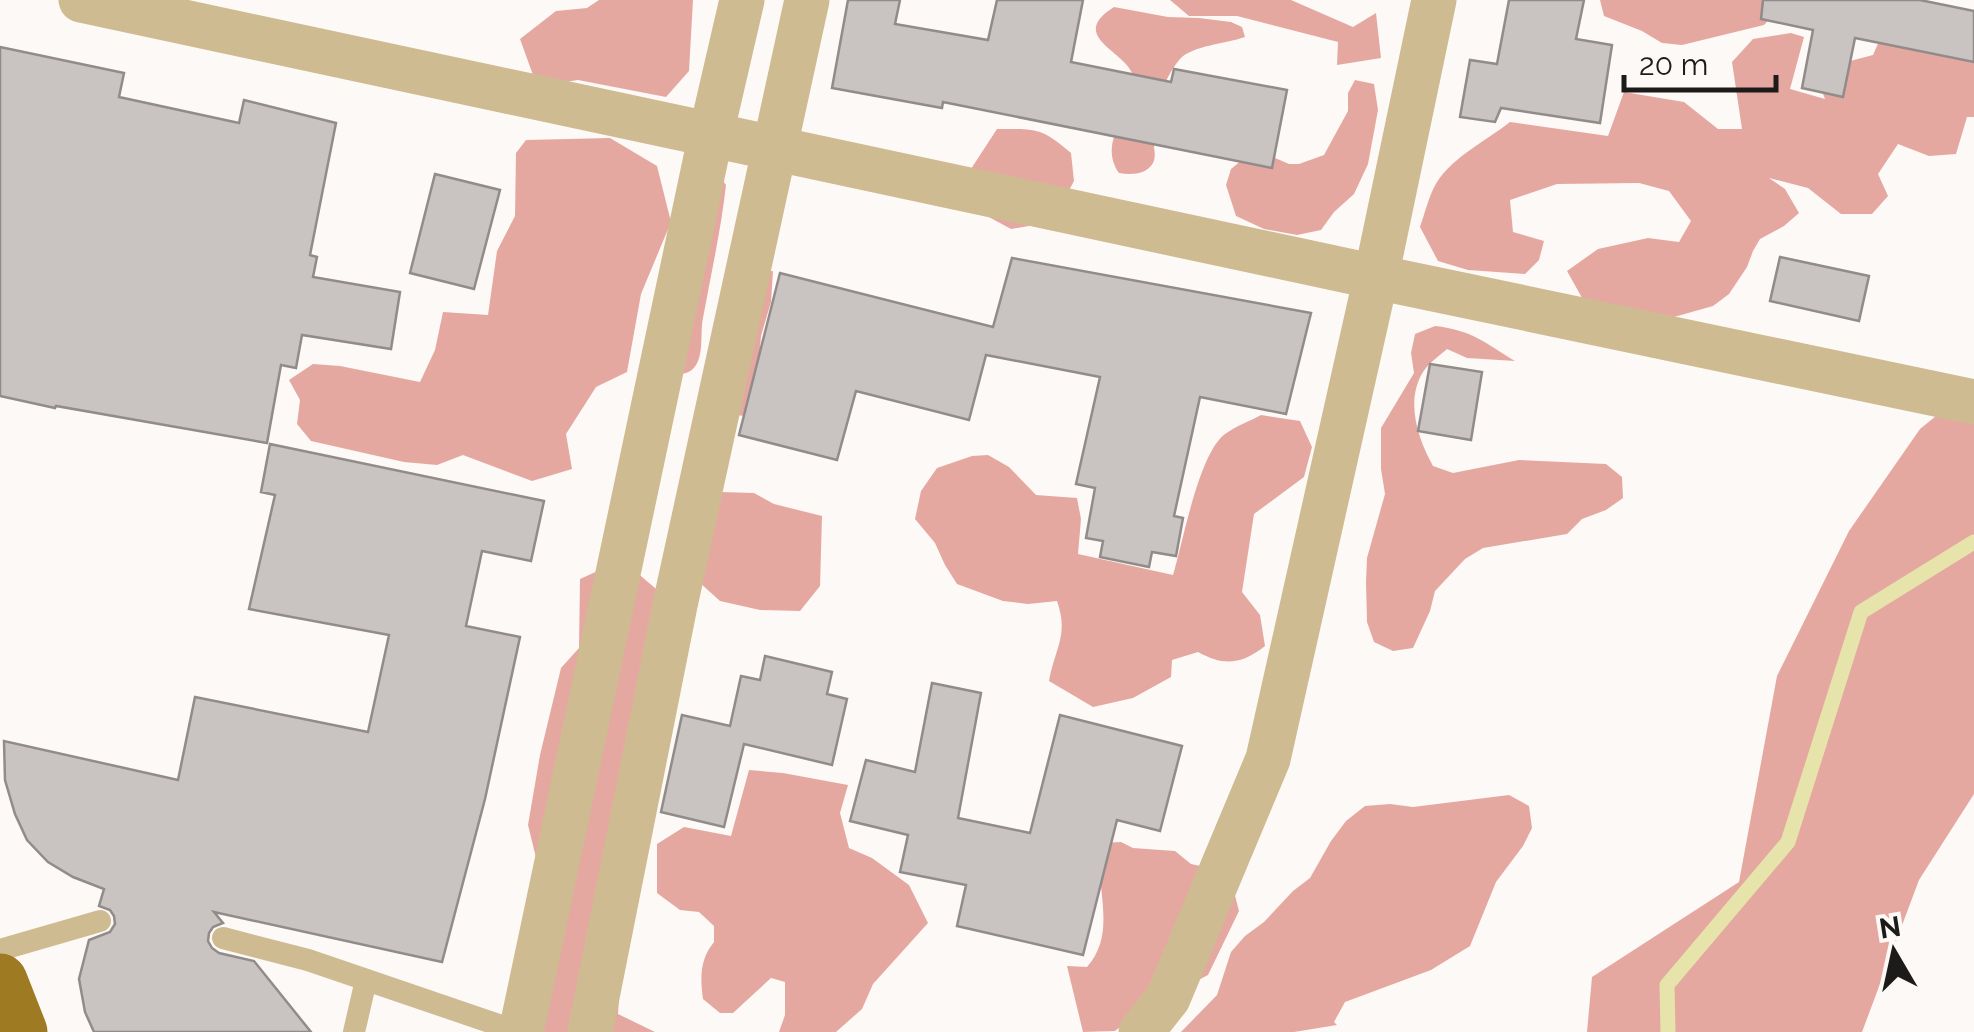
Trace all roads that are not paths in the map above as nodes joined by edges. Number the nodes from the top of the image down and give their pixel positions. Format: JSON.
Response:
{"nodes":[{"id":1,"x":82,"y":0,"type":"edge"},
{"id":2,"x":742,"y":0,"type":"edge"},
{"id":3,"x":807,"y":0,"type":"edge"},
{"id":4,"x":1434,"y":0,"type":"edge"},
{"id":5,"x":711,"y":134,"type":"junction"},
{"id":6,"x":776,"y":148,"type":"junction"},
{"id":7,"x":1376,"y":277,"type":"junction"},
{"id":8,"x":1974,"y":402,"type":"edge"},
{"id":9,"x":100,"y":921,"type":"dead end"},
{"id":10,"x":223,"y":938,"type":"dead end"},
{"id":11,"x":0,"y":950,"type":"edge"},
{"id":12,"x":0,"y":980,"type":"edge"},
{"id":13,"x":366,"y":980,"type":"junction"},
{"id":14,"x":20,"y":1032,"type":"edge"},
{"id":15,"x":354,"y":1032,"type":"edge"},
{"id":16,"x":520,"y":1032,"type":"edge"},
{"id":17,"x":590,"y":1032,"type":"edge"},
{"id":18,"x":1141,"y":1032,"type":"edge"}],
"edges":[{"from":1,"to":5,"type":"street"},
{"from":2,"to":5,"type":"street"},
{"from":3,"to":6,"type":"street"},
{"from":4,"to":7,"type":"street"},
{"from":5,"to":6,"type":"street"},
{"from":5,"to":16,"type":"street"},
{"from":6,"to":7,"type":"street"},
{"from":6,"to":17,"type":"street"},
{"from":7,"to":8,"type":"street"},
{"from":7,"to":18,"type":"street"},
{"from":9,"to":11,"type":"lane"},
{"from":10,"to":13,"type":"lane"},
{"from":12,"to":14,"type":"highway"},
{"from":13,"to":15,"type":"lane"},
{"from":13,"to":16,"type":"lane"}]}
